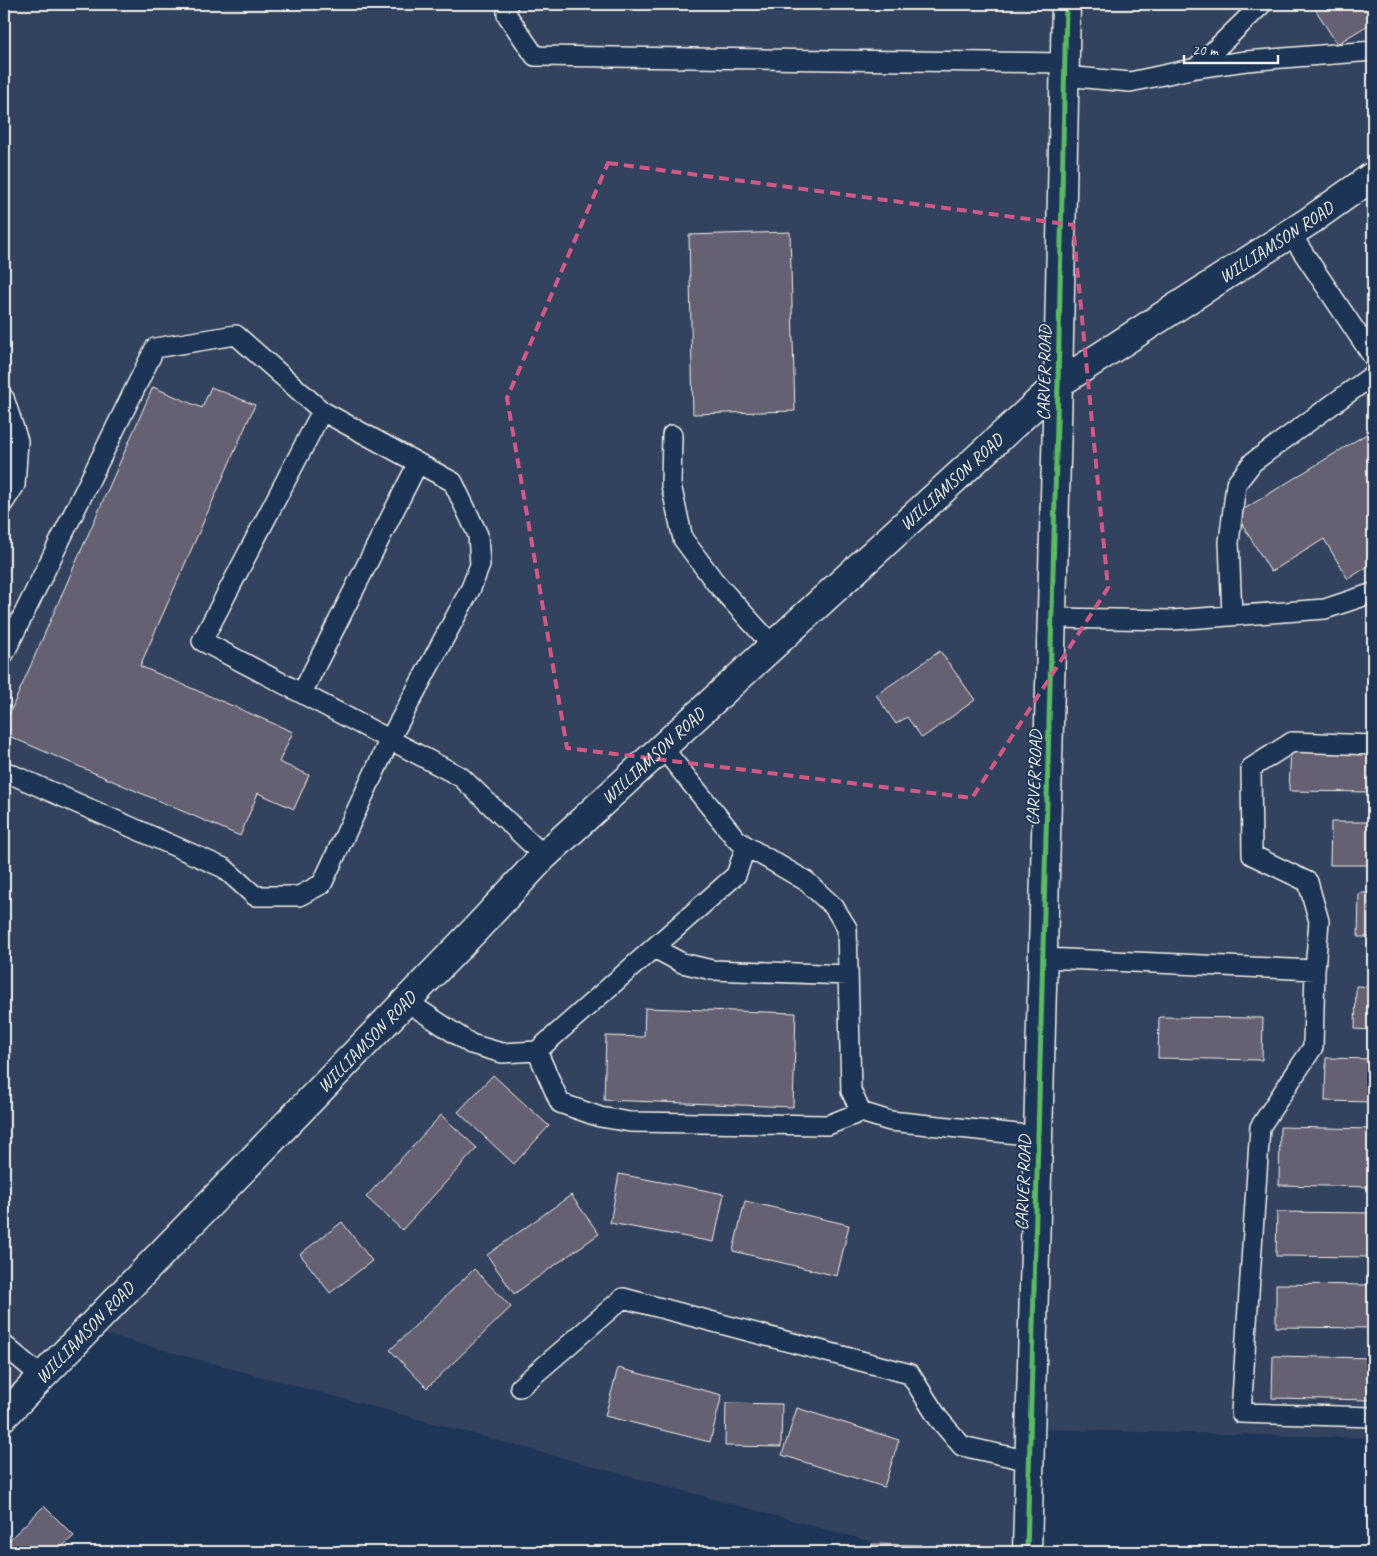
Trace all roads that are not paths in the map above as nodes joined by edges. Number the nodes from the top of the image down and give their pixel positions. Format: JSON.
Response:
{"nodes":[{"id":1,"x":507,"y":4,"type":"edge"},
{"id":2,"x":1066,"y":4,"type":"edge"},
{"id":3,"x":1262,"y":4,"type":"edge"},
{"id":4,"x":1373,"y":51,"type":"edge"},
{"id":5,"x":1196,"y":68,"type":"junction"},
{"id":6,"x":1064,"y":70,"type":"junction"},
{"id":7,"x":1373,"y":176,"type":"edge"},
{"id":8,"x":1290,"y":233,"type":"junction"},
{"id":9,"x":1373,"y":357,"type":"edge"},
{"id":10,"x":1373,"y":374,"type":"edge"},
{"id":11,"x":1058,"y":384,"type":"junction"},
{"id":12,"x":4,"y":398,"type":"edge"},
{"id":13,"x":322,"y":411,"type":"junction"},
{"id":14,"x":672,"y":434,"type":"dead end"},
{"id":15,"x":418,"y":463,"type":"junction"},
{"id":16,"x":4,"y":502,"type":"edge"},
{"id":17,"x":1373,"y":593,"type":"edge"},
{"id":18,"x":1232,"y":616,"type":"junction"},
{"id":19,"x":1052,"y":618,"type":"junction"},
{"id":20,"x":773,"y":646,"type":"junction"},
{"id":21,"x":4,"y":654,"type":"edge"},
{"id":22,"x":302,"y":693,"type":"junction"},
{"id":23,"x":390,"y":739,"type":"junction"},
{"id":24,"x":1373,"y":745,"type":"edge"},
{"id":25,"x":662,"y":747,"type":"junction"},
{"id":26,"x":4,"y":771,"type":"edge"},
{"id":27,"x":746,"y":846,"type":"junction"},
{"id":28,"x":544,"y":856,"type":"junction"},
{"id":29,"x":654,"y":948,"type":"junction"},
{"id":30,"x":1043,"y":958,"type":"junction"},
{"id":31,"x":1315,"y":970,"type":"junction"},
{"id":32,"x":848,"y":975,"type":"junction"},
{"id":33,"x":406,"y":1002,"type":"junction"},
{"id":34,"x":537,"y":1051,"type":"junction"},
{"id":35,"x":861,"y":1112,"type":"junction"},
{"id":36,"x":1038,"y":1136,"type":"junction"},
{"id":37,"x":4,"y":1345,"type":"edge"},
{"id":38,"x":42,"y":1377,"type":"junction"},
{"id":39,"x":520,"y":1387,"type":"dead end"},
{"id":40,"x":4,"y":1416,"type":"edge"},
{"id":41,"x":1373,"y":1417,"type":"edge"},
{"id":42,"x":1030,"y":1462,"type":"junction"},
{"id":43,"x":1027,"y":1552,"type":"edge"}],
"edges":[{"from":1,"to":6,"type":"lane"},
{"from":2,"to":6,"type":"main road","name":"CARVER ROAD"},
{"from":3,"to":5,"type":"lane"},
{"from":4,"to":5,"type":"lane"},
{"from":5,"to":6,"type":"lane"},
{"from":6,"to":11,"type":"main road","name":"CARVER ROAD"},
{"from":7,"to":8,"type":"main road","name":"WILLIAMSON ROAD"},
{"from":8,"to":9,"type":"lane"},
{"from":8,"to":11,"type":"main road","name":"WILLIAMSON ROAD"},
{"from":10,"to":18,"type":"lane"},
{"from":11,"to":19,"type":"main road","name":"CARVER ROAD"},
{"from":11,"to":20,"type":"main road","name":"WILLIAMSON ROAD"},
{"from":12,"to":16,"type":"lane"},
{"from":13,"to":15,"type":"lane"},
{"from":13,"to":21,"type":"lane"},
{"from":13,"to":22,"type":"lane"},
{"from":14,"to":20,"type":"lane"},
{"from":15,"to":22,"type":"lane"},
{"from":15,"to":23,"type":"lane"},
{"from":17,"to":18,"type":"lane"},
{"from":18,"to":19,"type":"lane"},
{"from":19,"to":30,"type":"main road","name":"CARVER ROAD"},
{"from":20,"to":25,"type":"main road","name":"WILLIAMSON ROAD"},
{"from":22,"to":23,"type":"lane"},
{"from":23,"to":26,"type":"lane"},
{"from":23,"to":28,"type":"lane"},
{"from":24,"to":31,"type":"lane"},
{"from":25,"to":27,"type":"lane"},
{"from":25,"to":28,"type":"main road","name":"WILLIAMSON ROAD"},
{"from":27,"to":29,"type":"lane"},
{"from":27,"to":32,"type":"lane"},
{"from":28,"to":33,"type":"main road","name":"WILLIAMSON ROAD"},
{"from":29,"to":32,"type":"lane"},
{"from":29,"to":34,"type":"lane"},
{"from":30,"to":31,"type":"lane"},
{"from":30,"to":36,"type":"main road","name":"CARVER ROAD"},
{"from":31,"to":41,"type":"lane"},
{"from":32,"to":35,"type":"lane"},
{"from":33,"to":34,"type":"lane"},
{"from":33,"to":38,"type":"main road","name":"WILLIAMSON ROAD"},
{"from":34,"to":35,"type":"lane"},
{"from":35,"to":36,"type":"lane"},
{"from":36,"to":42,"type":"main road","name":"CARVER ROAD"},
{"from":37,"to":38,"type":"lane"},
{"from":38,"to":40,"type":"main road","name":"WILLIAMSON ROAD"},
{"from":39,"to":42,"type":"lane"},
{"from":42,"to":43,"type":"main road","name":"CARVER ROAD"}]}
